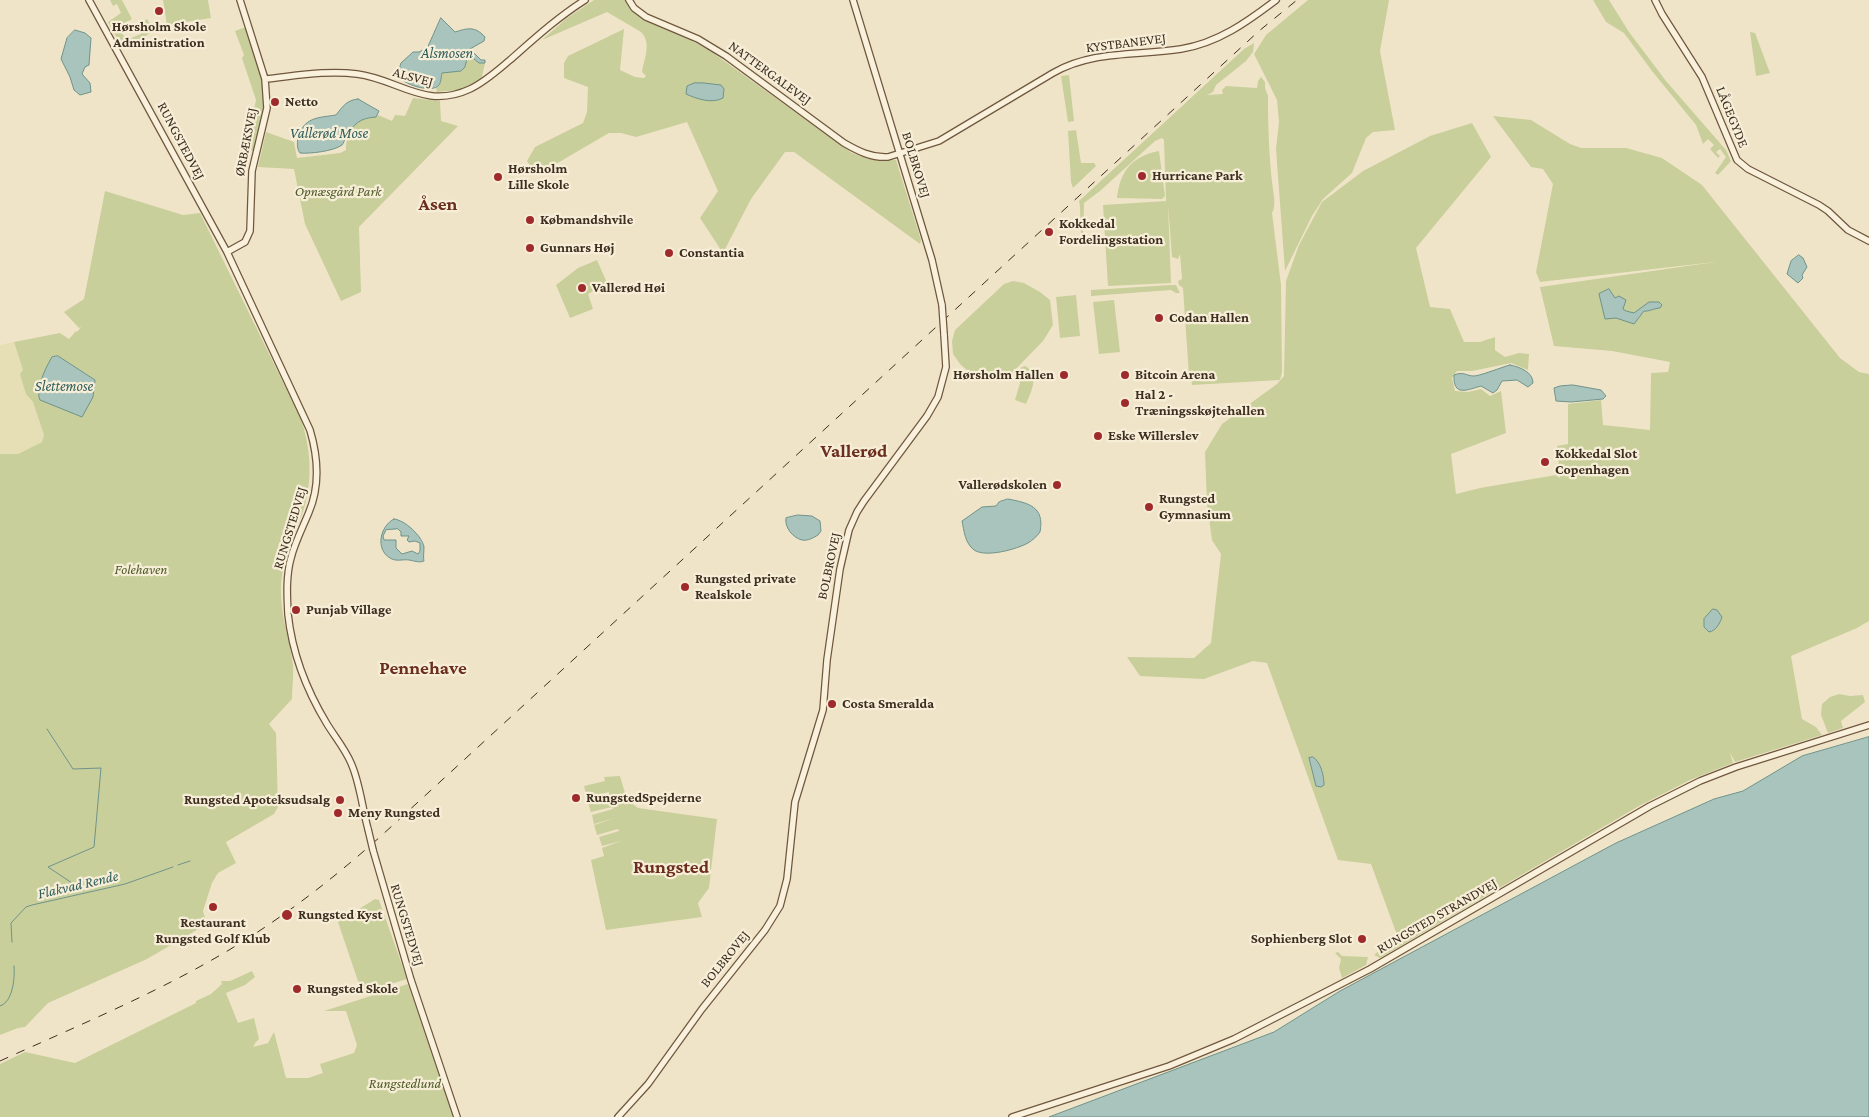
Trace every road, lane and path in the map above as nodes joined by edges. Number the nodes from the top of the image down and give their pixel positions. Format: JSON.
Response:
{"nodes":[{"id":1,"x":89,"y":0,"type":"edge"},
{"id":2,"x":240,"y":0,"type":"edge"},
{"id":3,"x":585,"y":0,"type":"edge"},
{"id":4,"x":629,"y":0,"type":"edge"},
{"id":5,"x":853,"y":0,"type":"edge"},
{"id":6,"x":1276,"y":0,"type":"edge"},
{"id":7,"x":1656,"y":0,"type":"edge"},
{"id":8,"x":265,"y":79,"type":"junction"},
{"id":9,"x":899,"y":154,"type":"junction"},
{"id":10,"x":1869,"y":241,"type":"edge"},
{"id":11,"x":228,"y":252,"type":"junction"},
{"id":12,"x":1869,"y":725,"type":"edge"},
{"id":13,"x":457,"y":1117,"type":"edge"},
{"id":14,"x":618,"y":1117,"type":"edge"},
{"id":15,"x":1012,"y":1117,"type":"edge"}],
"edges":[{"from":1,"to":11,"type":"street","name":"RUNGSTEDVEJ"},
{"from":2,"to":8,"type":"street","name":"ØRBÆKSVEJ"},
{"from":3,"to":8,"type":"street","name":"ALSVEJ"},
{"from":4,"to":9,"type":"street","name":"NATTERGALEVEJ"},
{"from":5,"to":9,"type":"street","name":"BOLBROVEJ"},
{"from":6,"to":9,"type":"street","name":"KYSTBANEVEJ"},
{"from":7,"to":10,"type":"street","name":"LÅGEGYDE"},
{"from":8,"to":11,"type":"street","name":"ØRBÆKSVEJ"},
{"from":9,"to":14,"type":"street","name":"BOLBROVEJ","bridge":true},
{"from":11,"to":13,"type":"street","name":"RUNGSTEDVEJ","bridge":true},
{"from":12,"to":15,"type":"street","name":"RUNGSTED STRANDVEJ"}]}
